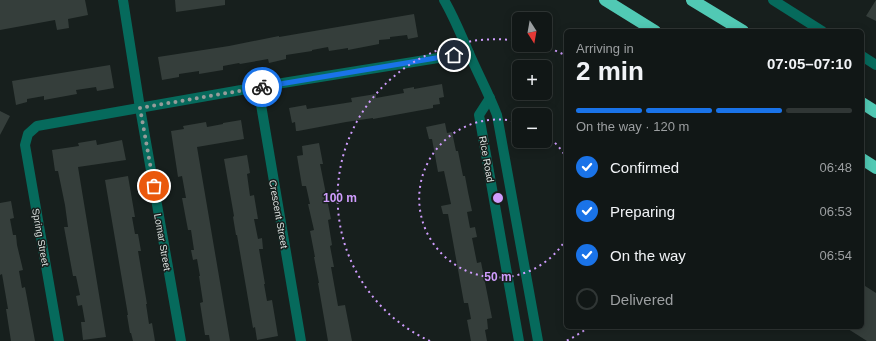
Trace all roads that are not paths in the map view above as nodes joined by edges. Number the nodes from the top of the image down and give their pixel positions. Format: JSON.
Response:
{"nodes":[{"id":1,"x":123,"y":0,"type":"edge"},
{"id":2,"x":444,"y":0,"type":"edge"},
{"id":3,"x":605,"y":0,"type":"edge"},
{"id":4,"x":692,"y":0,"type":"edge"},
{"id":5,"x":773,"y":0,"type":"edge"},
{"id":6,"x":652,"y":29,"type":"edge"},
{"id":7,"x":740,"y":29,"type":"edge"},
{"id":8,"x":819,"y":29,"type":"edge"},
{"id":9,"x":469,"y":53,"type":"junction"},
{"id":10,"x":864,"y":57,"type":"edge"},
{"id":11,"x":876,"y":65,"type":"edge"},
{"id":12,"x":258,"y":87,"type":"junction"},
{"id":13,"x":490,"y":98,"type":"junction"},
{"id":14,"x":864,"y":104,"type":"edge"},
{"id":15,"x":140,"y":108,"type":"junction"},
{"id":16,"x":876,"y":112,"type":"edge"},
{"id":17,"x":864,"y":160,"type":"edge"},
{"id":18,"x":876,"y":168,"type":"edge"},
{"id":19,"x":59,"y":341,"type":"edge"},
{"id":20,"x":181,"y":341,"type":"edge"},
{"id":21,"x":301,"y":341,"type":"edge"},
{"id":22,"x":519,"y":341,"type":"edge"},
{"id":23,"x":538,"y":341,"type":"edge"}],
"edges":[{"from":1,"to":15,"type":"street","name":"Lomar Street"},
{"from":2,"to":9,"type":"street"},
{"from":3,"to":6,"type":"highway"},
{"from":4,"to":7,"type":"highway"},
{"from":5,"to":8,"type":"street"},
{"from":9,"to":12,"type":"street"},
{"from":9,"to":13,"type":"street"},
{"from":10,"to":11,"type":"street"},
{"from":12,"to":15,"type":"street"},
{"from":12,"to":21,"type":"street","name":"Crescent Street"},
{"from":13,"to":22,"type":"street","name":"Rice Road"},
{"from":13,"to":23,"type":"street"},
{"from":14,"to":16,"type":"highway"},
{"from":15,"to":19,"type":"street","name":"Spring Street"},
{"from":15,"to":20,"type":"street","name":"Lomar Street"},
{"from":17,"to":18,"type":"highway"}]}
